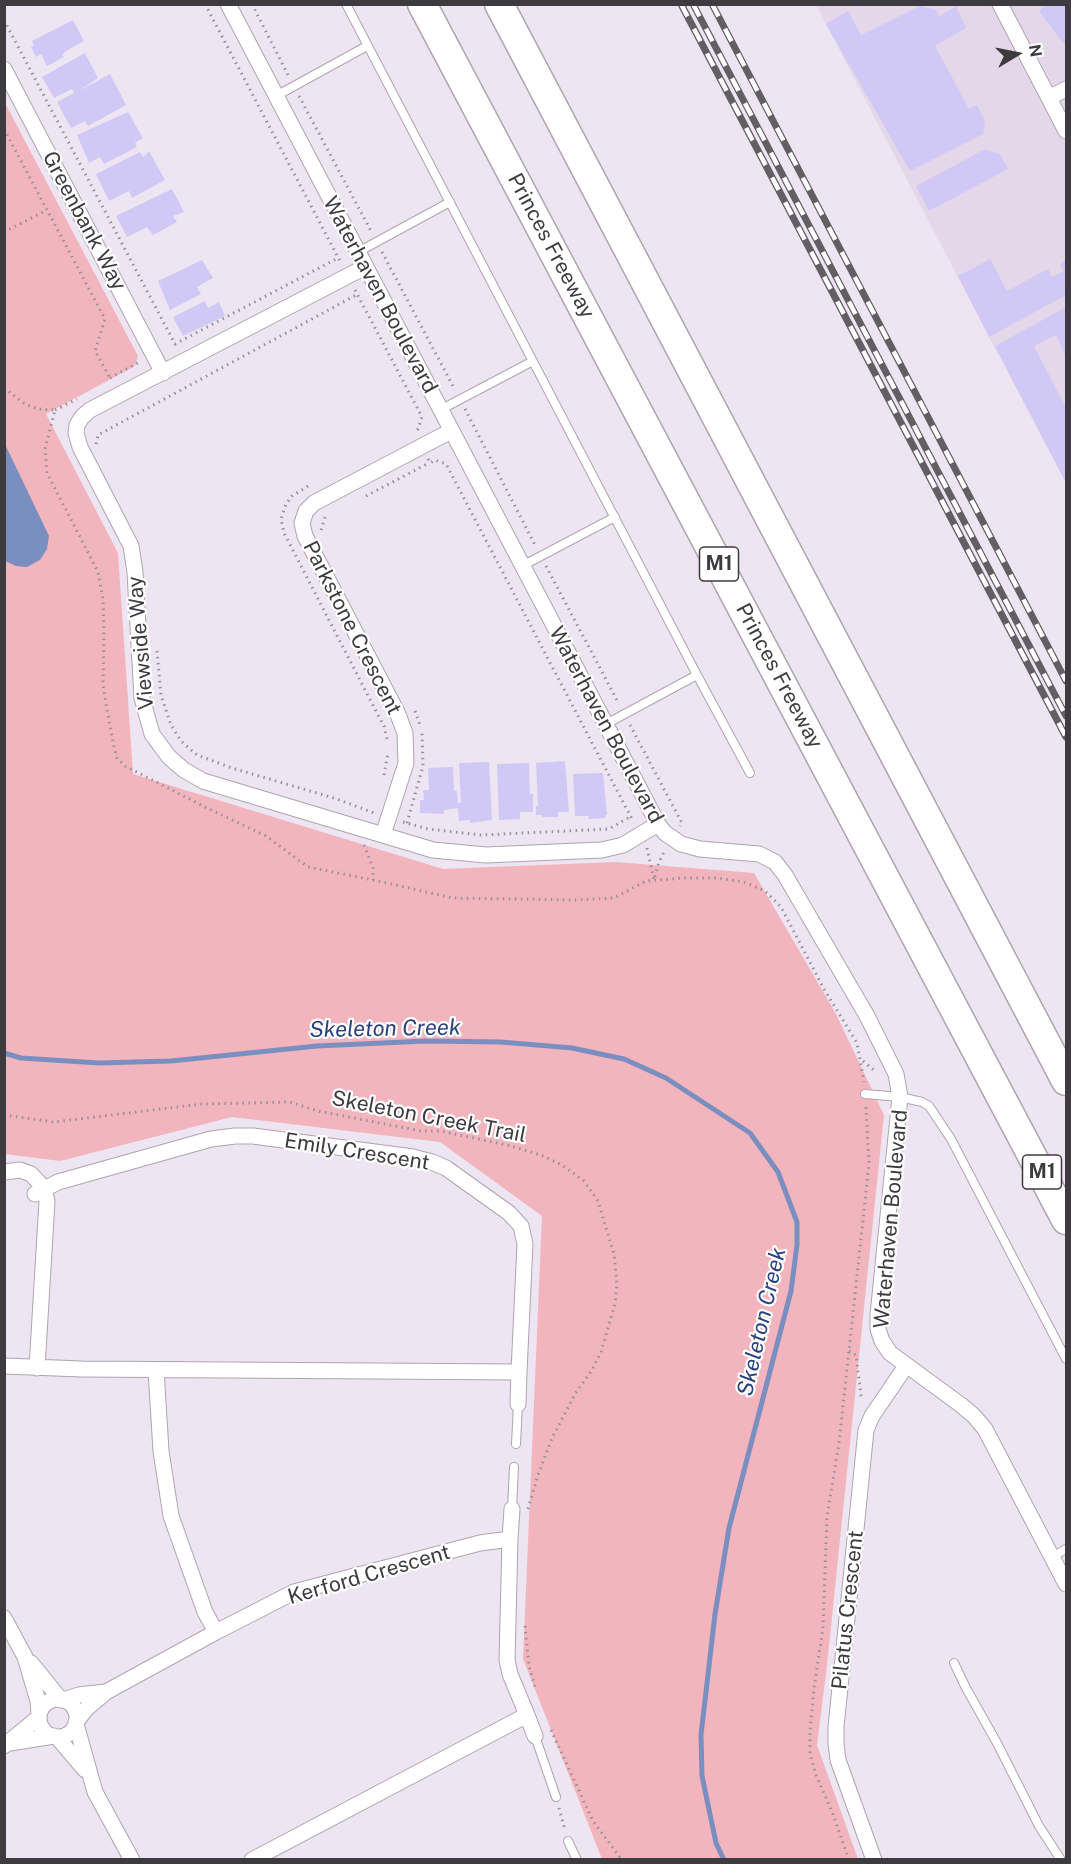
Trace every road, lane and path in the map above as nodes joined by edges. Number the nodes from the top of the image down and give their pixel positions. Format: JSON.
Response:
{"nodes":[{"id":1,"x":205,"y":4,"type":"edge"},
{"id":2,"x":228,"y":4,"type":"edge"},
{"id":3,"x":252,"y":4,"type":"edge"},
{"id":4,"x":346,"y":4,"type":"edge"},
{"id":5,"x":422,"y":4,"type":"edge"},
{"id":6,"x":499,"y":4,"type":"edge"},
{"id":7,"x":1000,"y":4,"type":"edge"},
{"id":8,"x":4,"y":20,"type":"edge"},
{"id":9,"x":368,"y":46,"type":"junction"},
{"id":10,"x":4,"y":69,"type":"edge"},
{"id":11,"x":294,"y":86,"type":"junction"},
{"id":12,"x":1066,"y":89,"type":"edge"},
{"id":13,"x":276,"y":96,"type":"junction"},
{"id":14,"x":1050,"y":98,"type":"junction"},
{"id":15,"x":4,"y":129,"type":"edge"},
{"id":16,"x":1066,"y":131,"type":"edge"},
{"id":17,"x":450,"y":202,"type":"junction"},
{"id":18,"x":47,"y":210,"type":"junction"},
{"id":19,"x":4,"y":232,"type":"edge"},
{"id":20,"x":377,"y":242,"type":"junction"},
{"id":21,"x":358,"y":252,"type":"junction"},
{"id":22,"x":338,"y":258,"type":"junction"},
{"id":23,"x":365,"y":267,"type":"junction"},
{"id":24,"x":347,"y":277,"type":"junction"},
{"id":25,"x":358,"y":294,"type":"junction"},
{"id":26,"x":533,"y":361,"type":"junction"},
{"id":27,"x":164,"y":374,"type":"junction"},
{"id":28,"x":110,"y":378,"type":"dead end"},
{"id":29,"x":4,"y":388,"type":"edge"},
{"id":30,"x":459,"y":399,"type":"junction"},
{"id":31,"x":440,"y":410,"type":"junction"},
{"id":32,"x":451,"y":431,"type":"junction"},
{"id":33,"x":96,"y":446,"type":"dead end"},
{"id":34,"x":420,"y":446,"type":"junction"},
{"id":35,"x":430,"y":463,"type":"junction"},
{"id":36,"x":356,"y":501,"type":"dead end"},
{"id":37,"x":325,"y":517,"type":"dead end"},
{"id":38,"x":615,"y":517,"type":"junction"},
{"id":39,"x":326,"y":540,"type":"dead end"},
{"id":40,"x":541,"y":557,"type":"junction"},
{"id":41,"x":522,"y":566,"type":"junction"},
{"id":42,"x":157,"y":650,"type":"dead end"},
{"id":43,"x":697,"y":675,"type":"junction"},
{"id":44,"x":414,"y":707,"type":"dead end"},
{"id":45,"x":624,"y":714,"type":"junction"},
{"id":46,"x":606,"y":724,"type":"junction"},
{"id":47,"x":171,"y":725,"type":"dead end"},
{"id":48,"x":750,"y":773,"type":"dead end"},
{"id":49,"x":407,"y":823,"type":"dead end"},
{"id":50,"x":658,"y":824,"type":"junction"},
{"id":51,"x":641,"y":834,"type":"junction"},
{"id":52,"x":383,"y":835,"type":"junction"},
{"id":53,"x":672,"y":838,"type":"junction"},
{"id":54,"x":654,"y":880,"type":"junction"},
{"id":55,"x":1066,"y":1081,"type":"edge"},
{"id":56,"x":865,"y":1094,"type":"junction"},
{"id":57,"x":900,"y":1097,"type":"junction"},
{"id":58,"x":4,"y":1115,"type":"edge"},
{"id":59,"x":4,"y":1172,"type":"edge"},
{"id":60,"x":40,"y":1191,"type":"junction"},
{"id":61,"x":1066,"y":1220,"type":"edge"},
{"id":62,"x":849,"y":1351,"type":"junction"},
{"id":63,"x":1066,"y":1359,"type":"edge"},
{"id":64,"x":4,"y":1366,"type":"edge"},
{"id":65,"x":906,"y":1366,"type":"junction"},
{"id":66,"x":37,"y":1368,"type":"junction"},
{"id":67,"x":156,"y":1370,"type":"junction"},
{"id":68,"x":519,"y":1372,"type":"junction"},
{"id":69,"x":518,"y":1404,"type":"joint"},
{"id":70,"x":877,"y":1409,"type":"junction"},
{"id":71,"x":516,"y":1444,"type":"dead end"},
{"id":72,"x":514,"y":1467,"type":"dead end"},
{"id":73,"x":512,"y":1509,"type":"joint"},
{"id":74,"x":527,"y":1515,"type":"dead end"},
{"id":75,"x":510,"y":1539,"type":"junction"},
{"id":76,"x":1066,"y":1549,"type":"edge"},
{"id":77,"x":1052,"y":1557,"type":"junction"},
{"id":78,"x":1066,"y":1584,"type":"edge"},
{"id":79,"x":4,"y":1618,"type":"edge"},
{"id":80,"x":525,"y":1622,"type":"dead end"},
{"id":81,"x":216,"y":1632,"type":"junction"},
{"id":82,"x":25,"y":1656,"type":"junction"},
{"id":83,"x":954,"y":1663,"type":"dead end"},
{"id":84,"x":106,"y":1692,"type":"junction"},
{"id":85,"x":536,"y":1692,"type":"dead end"},
{"id":86,"x":62,"y":1700,"type":"junction"},
{"id":87,"x":527,"y":1715,"type":"junction"},
{"id":88,"x":39,"y":1716,"type":"junction"},
{"id":89,"x":76,"y":1723,"type":"junction"},
{"id":90,"x":550,"y":1728,"type":"dead end"},
{"id":91,"x":56,"y":1736,"type":"junction"},
{"id":92,"x":535,"y":1736,"type":"joint"},
{"id":93,"x":7,"y":1745,"type":"edge"},
{"id":94,"x":89,"y":1775,"type":"junction"},
{"id":95,"x":556,"y":1797,"type":"joint"},
{"id":96,"x":568,"y":1841,"type":"joint"},
{"id":97,"x":132,"y":1860,"type":"edge"},
{"id":98,"x":252,"y":1860,"type":"edge"},
{"id":99,"x":577,"y":1860,"type":"edge"},
{"id":100,"x":622,"y":1860,"type":"edge"},
{"id":101,"x":849,"y":1860,"type":"edge"},
{"id":102,"x":874,"y":1860,"type":"edge"},
{"id":103,"x":1061,"y":1860,"type":"edge"}],
"edges":[{"from":1,"to":22,"type":"path"},
{"from":2,"to":13,"type":"street","name":"Waterhaven Boulevard"},
{"from":3,"to":11,"type":"path"},
{"from":4,"to":9,"type":"lane"},
{"from":5,"to":61,"type":"highway","name":"Princes Freeway","number":"M1"},
{"from":6,"to":55,"type":"highway"},
{"from":7,"to":14,"type":"street"},
{"from":8,"to":22,"type":"path"},
{"from":9,"to":11,"type":"lane"},
{"from":9,"to":17,"type":"lane"},
{"from":10,"to":27,"type":"street","name":"Greenbank Way"},
{"from":11,"to":13,"type":"lane"},
{"from":11,"to":20,"type":"path"},
{"from":12,"to":14,"type":"street"},
{"from":13,"to":21,"type":"street","name":"Waterhaven Boulevard"},
{"from":14,"to":16,"type":"street"},
{"from":15,"to":18,"type":"path"},
{"from":17,"to":20,"type":"lane"},
{"from":17,"to":26,"type":"lane"},
{"from":18,"to":19,"type":"path"},
{"from":18,"to":28,"type":"path"},
{"from":20,"to":21,"type":"lane"},
{"from":20,"to":30,"type":"path"},
{"from":21,"to":23,"type":"street","name":"Waterhaven Boulevard"},
{"from":22,"to":24,"type":"path"},
{"from":23,"to":24,"type":"street","name":"Viewside Way"},
{"from":23,"to":31,"type":"street","name":"Waterhaven Boulevard"},
{"from":24,"to":25,"type":"path"},
{"from":24,"to":27,"type":"street","name":"Viewside Way"},
{"from":25,"to":33,"type":"path"},
{"from":25,"to":34,"type":"path"},
{"from":26,"to":30,"type":"lane"},
{"from":26,"to":38,"type":"lane"},
{"from":27,"to":52,"type":"street","name":"Viewside Way"},
{"from":29,"to":54,"type":"path"},
{"from":30,"to":31,"type":"lane"},
{"from":30,"to":40,"type":"path"},
{"from":31,"to":32,"type":"street","name":"Waterhaven Boulevard"},
{"from":32,"to":34,"type":"street","name":"Parkstone Crescent"},
{"from":32,"to":41,"type":"street","name":"Waterhaven Boulevard"},
{"from":34,"to":35,"type":"path"},
{"from":34,"to":52,"type":"street","name":"Parkstone Crescent"},
{"from":35,"to":36,"type":"path"},
{"from":35,"to":51,"type":"path"},
{"from":37,"to":39,"type":"path"},
{"from":38,"to":40,"type":"lane"},
{"from":38,"to":43,"type":"lane"},
{"from":40,"to":41,"type":"lane"},
{"from":40,"to":45,"type":"path"},
{"from":41,"to":46,"type":"street","name":"Waterhaven Boulevard"},
{"from":42,"to":47,"type":"path"},
{"from":43,"to":45,"type":"lane"},
{"from":43,"to":48,"type":"lane"},
{"from":44,"to":49,"type":"path"},
{"from":45,"to":46,"type":"lane"},
{"from":45,"to":53,"type":"path"},
{"from":46,"to":50,"type":"street","name":"Waterhaven Boulevard"},
{"from":50,"to":51,"type":"street","name":"Viewside Way"},
{"from":50,"to":53,"type":"street","name":"Waterhaven Boulevard"},
{"from":51,"to":52,"type":"street","name":"Viewside Way"},
{"from":51,"to":54,"type":"path"},
{"from":53,"to":54,"type":"path"},
{"from":53,"to":57,"type":"street","name":"Waterhaven Boulevard"},
{"from":54,"to":56,"type":"path"},
{"from":56,"to":57,"type":"lane"},
{"from":56,"to":62,"type":"path"},
{"from":57,"to":63,"type":"lane"},
{"from":57,"to":65,"type":"street","name":"Waterhaven Boulevard"},
{"from":58,"to":74,"type":"path","name":"Skeleton Creek Trail"},
{"from":59,"to":60,"type":"street"},
{"from":60,"to":66,"type":"street"},
{"from":60,"to":68,"type":"street","name":"Emily Crescent"},
{"from":62,"to":70,"type":"path"},
{"from":62,"to":101,"type":"path"},
{"from":64,"to":66,"type":"street"},
{"from":65,"to":70,"type":"street","name":"Pilatus Crescent"},
{"from":65,"to":77,"type":"street","name":"Waterhaven Boulevard"},
{"from":66,"to":67,"type":"street"},
{"from":67,"to":68,"type":"street"},
{"from":67,"to":81,"type":"street"},
{"from":68,"to":69,"type":"street","name":"Emily Crescent"},
{"from":69,"to":71,"type":"lane","name":"Emily Crescent"},
{"from":70,"to":102,"type":"street","name":"Pilatus Crescent"},
{"from":72,"to":73,"type":"lane"},
{"from":73,"to":75,"type":"street"},
{"from":75,"to":81,"type":"street","name":"Kerford Crescent"},
{"from":75,"to":87,"type":"street"},
{"from":76,"to":77,"type":"lane"},
{"from":77,"to":78,"type":"street","name":"Waterhaven Boulevard"},
{"from":79,"to":82,"type":"street"},
{"from":80,"to":85,"type":"path"},
{"from":81,"to":84,"type":"street","name":"Kerford Crescent"},
{"from":82,"to":86,"type":"street"},
{"from":82,"to":88,"type":"street"},
{"from":83,"to":103,"type":"lane"},
{"from":84,"to":86,"type":"street","name":"Kerford Crescent"},
{"from":84,"to":89,"type":"street","name":"Kerford Crescent"},
{"from":86,"to":88,"type":"street"},
{"from":86,"to":89,"type":"street"},
{"from":87,"to":92,"type":"street"},
{"from":87,"to":98,"type":"street"},
{"from":88,"to":91,"type":"street"},
{"from":88,"to":93,"type":"street"},
{"from":89,"to":91,"type":"street"},
{"from":89,"to":94,"type":"street"},
{"from":90,"to":100,"type":"path"},
{"from":91,"to":93,"type":"street"},
{"from":91,"to":94,"type":"street"},
{"from":92,"to":95,"type":"lane"},
{"from":94,"to":97,"type":"street"},
{"from":95,"to":96,"type":"path"},
{"from":96,"to":99,"type":"lane"}]}
